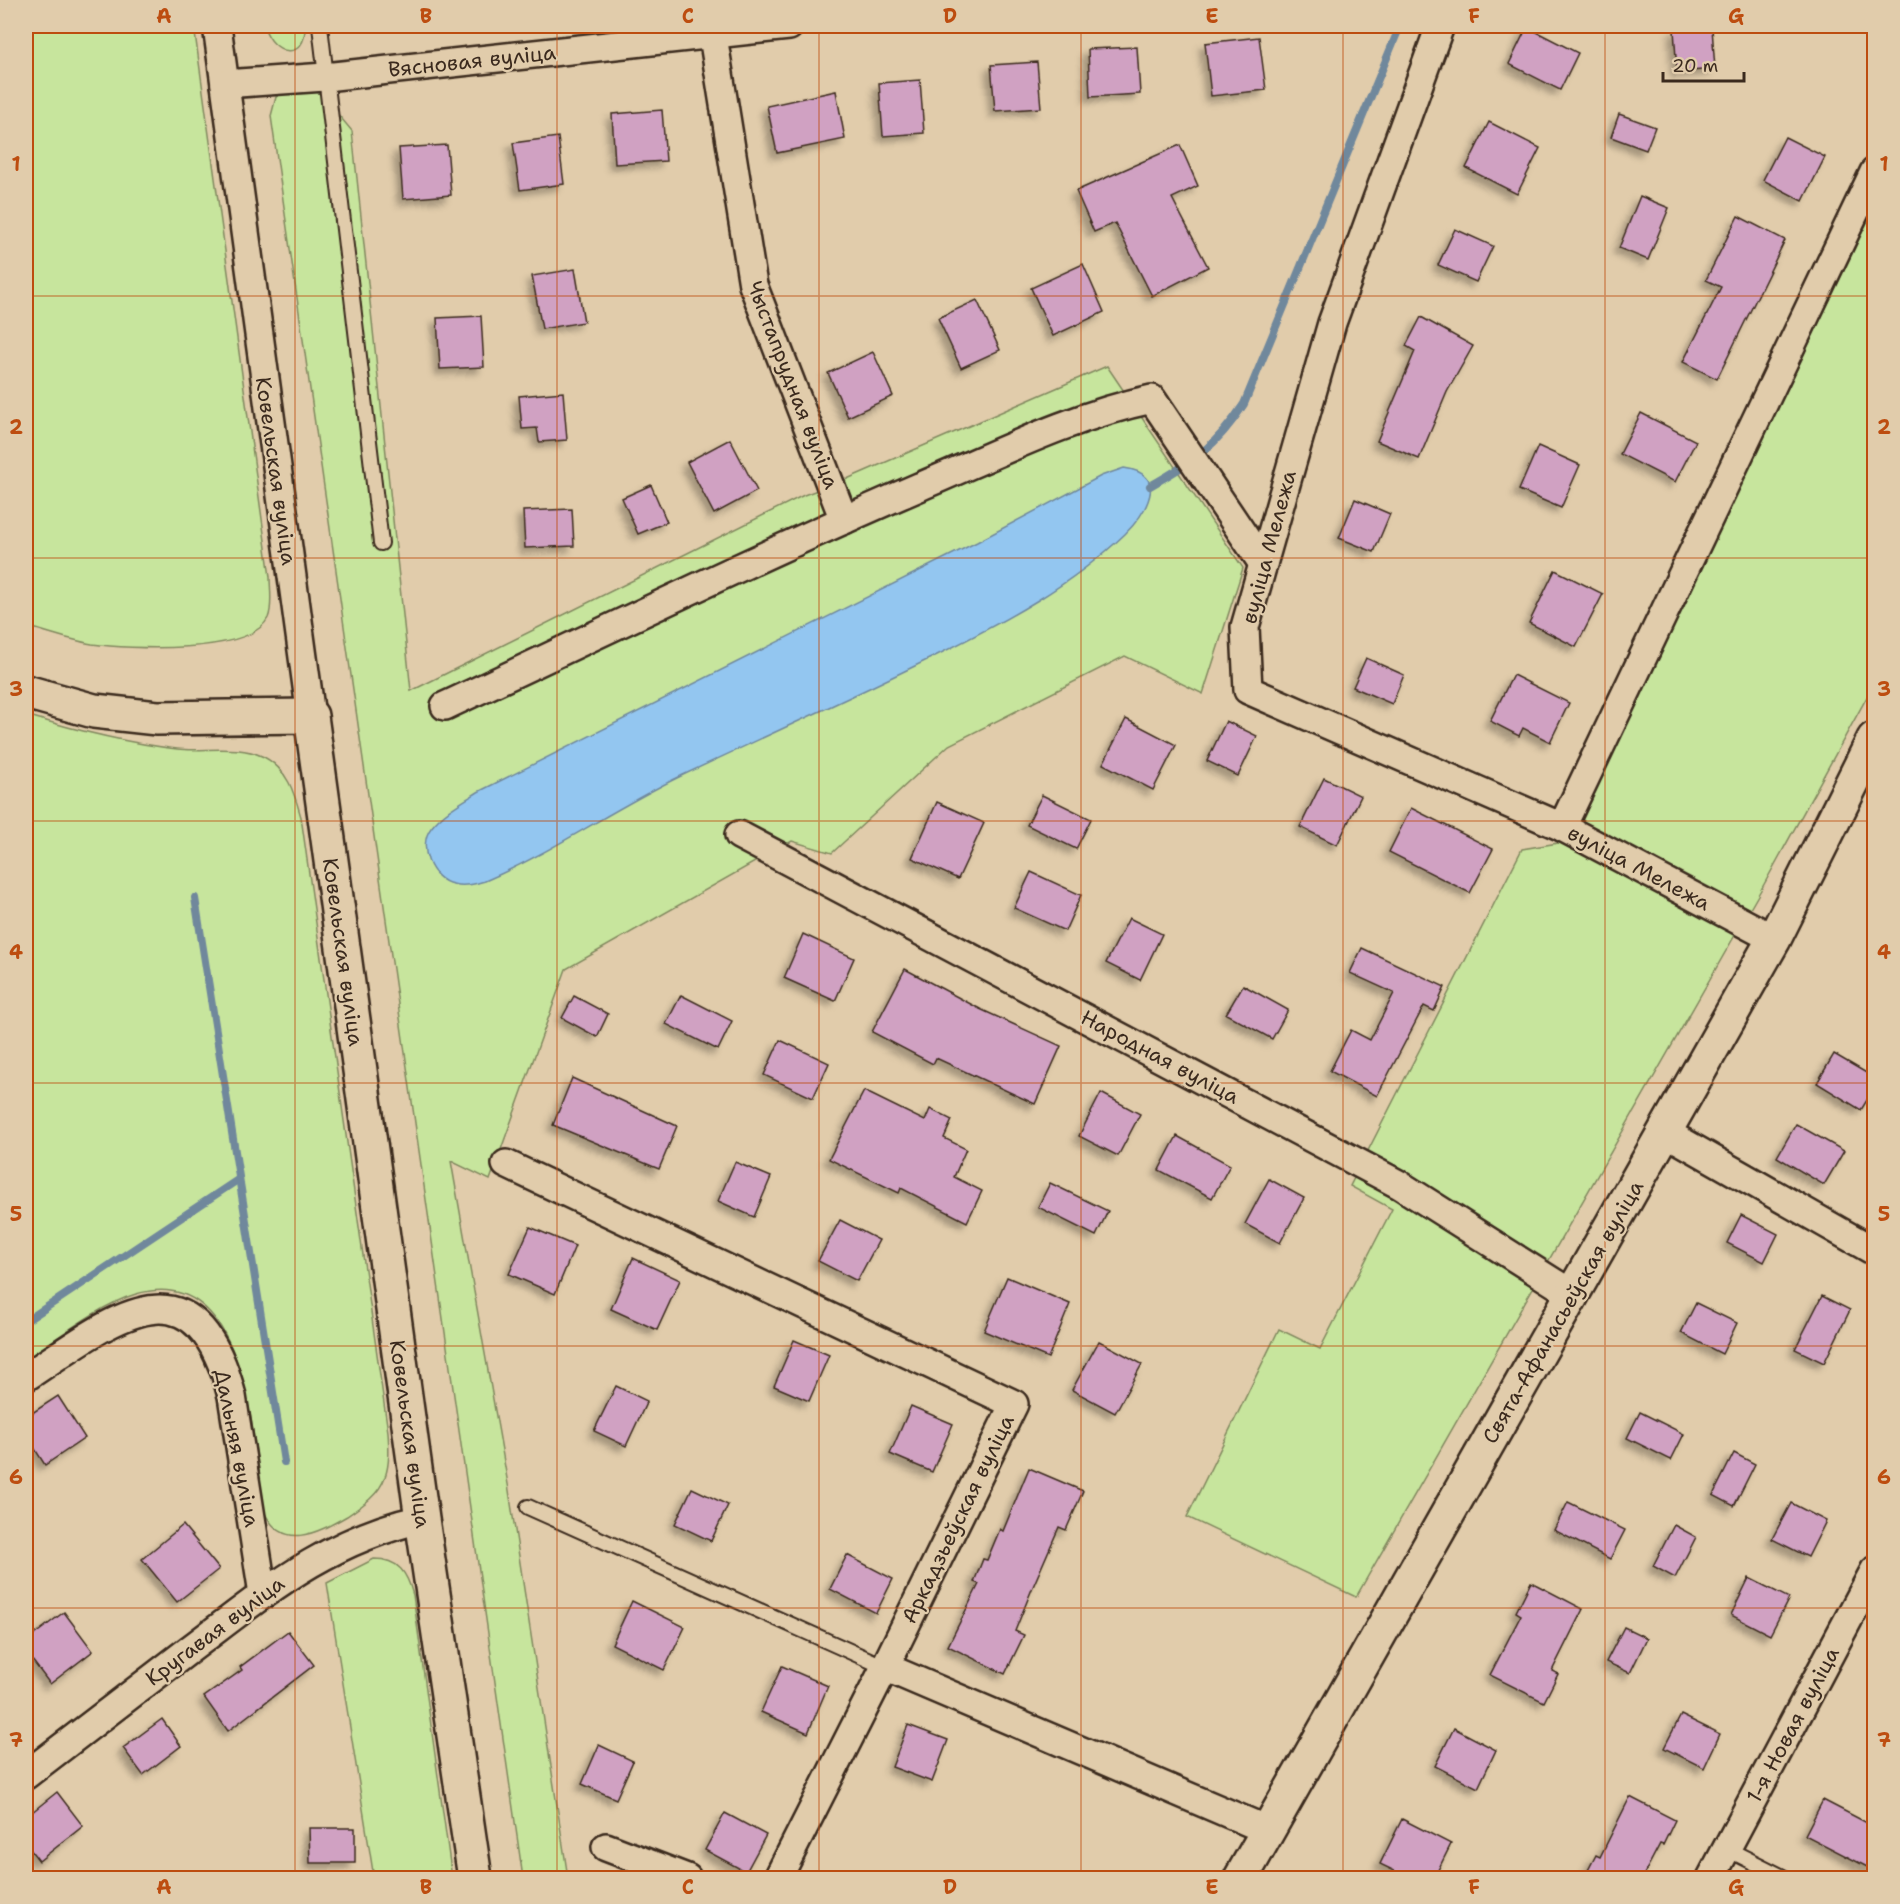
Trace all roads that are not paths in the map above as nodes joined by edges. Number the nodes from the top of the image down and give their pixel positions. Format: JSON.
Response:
{"nodes":[{"id":1,"x":217,"y":26,"type":"edge"},
{"id":2,"x":320,"y":26,"type":"edge"},
{"id":3,"x":789,"y":26,"type":"edge"},
{"id":4,"x":1440,"y":26,"type":"edge"},
{"id":5,"x":696,"y":33,"type":"edge"},
{"id":6,"x":325,"y":77,"type":"junction"},
{"id":7,"x":225,"y":84,"type":"junction"},
{"id":8,"x":1875,"y":172,"type":"edge"},
{"id":9,"x":844,"y":520,"type":"junction"},
{"id":10,"x":381,"y":543,"type":"dead end"},
{"id":11,"x":1263,"y":564,"type":"junction"},
{"id":12,"x":26,"y":692,"type":"edge"},
{"id":13,"x":445,"y":706,"type":"dead end"},
{"id":14,"x":311,"y":716,"type":"junction"},
{"id":15,"x":1875,"y":740,"type":"edge"},
{"id":16,"x":1562,"y":827,"type":"junction"},
{"id":17,"x":739,"y":835,"type":"dead end"},
{"id":18,"x":1774,"y":939,"type":"junction"},
{"id":19,"x":1665,"y":1132,"type":"junction"},
{"id":20,"x":506,"y":1164,"type":"dead end"},
{"id":21,"x":1875,"y":1251,"type":"edge"},
{"id":22,"x":1572,"y":1294,"type":"junction"},
{"id":23,"x":26,"y":1377,"type":"edge"},
{"id":24,"x":528,"y":1507,"type":"dead end"},
{"id":25,"x":422,"y":1519,"type":"junction"},
{"id":26,"x":1875,"y":1571,"type":"edge"},
{"id":27,"x":263,"y":1594,"type":"junction"},
{"id":28,"x":885,"y":1667,"type":"junction"},
{"id":29,"x":26,"y":1775,"type":"edge"},
{"id":30,"x":1267,"y":1830,"type":"junction"},
{"id":31,"x":606,"y":1847,"type":"dead end"},
{"id":32,"x":1727,"y":1849,"type":"junction"},
{"id":33,"x":475,"y":1878,"type":"edge"},
{"id":34,"x":687,"y":1878,"type":"edge"},
{"id":35,"x":778,"y":1878,"type":"edge"},
{"id":36,"x":1241,"y":1878,"type":"edge"},
{"id":37,"x":1711,"y":1878,"type":"edge"},
{"id":38,"x":1785,"y":1878,"type":"edge"}],
"edges":[{"from":1,"to":7,"type":"street","name":"Ковельская вуліца"},
{"from":2,"to":6,"type":"lane"},
{"from":3,"to":5,"type":"street","name":"Вясновая вуліца"},
{"from":4,"to":11,"type":"street","name":"вуліца Мележа"},
{"from":5,"to":6,"type":"street","name":"Вясновая вуліца"},
{"from":5,"to":9,"type":"street","name":"Чыстапрудная вуліца"},
{"from":6,"to":7,"type":"street","name":"Вясновая вуліца"},
{"from":6,"to":10,"type":"lane"},
{"from":7,"to":14,"type":"street","name":"Ковельская вуліца"},
{"from":8,"to":16,"type":"street"},
{"from":9,"to":11,"type":"street"},
{"from":9,"to":13,"type":"street"},
{"from":11,"to":16,"type":"street","name":"вуліца Мележа"},
{"from":12,"to":14,"type":"main road"},
{"from":14,"to":25,"type":"main road","name":"Ковельская вуліца"},
{"from":15,"to":18,"type":"main road","name":"Свята-Афанасьеўская вуліца"},
{"from":16,"to":18,"type":"street","name":"вуліца Мележа"},
{"from":17,"to":22,"type":"street","name":"Народная вуліца"},
{"from":18,"to":19,"type":"main road","name":"Свята-Афанасьеўская вуліца"},
{"from":19,"to":21,"type":"street"},
{"from":19,"to":22,"type":"main road","name":"Свята-Афанасьеўская вуліца"},
{"from":20,"to":28,"type":"street","name":"Аркадзьеўская вуліца"},
{"from":22,"to":30,"type":"main road","name":"Свята-Афанасьеўская вуліца"},
{"from":23,"to":27,"type":"street","name":"Дальняя вуліца"},
{"from":24,"to":28,"type":"lane"},
{"from":25,"to":27,"type":"street","name":"Кругавая вуліца"},
{"from":25,"to":33,"type":"main road","name":"Ковельская вуліца"},
{"from":26,"to":32,"type":"street","name":"1-я Новая вуліца"},
{"from":27,"to":29,"type":"street","name":"Кругавая вуліца"},
{"from":28,"to":30,"type":"street"},
{"from":28,"to":35,"type":"street"},
{"from":30,"to":36,"type":"main road","name":"Свята-Афанасьеўская вуліца"},
{"from":31,"to":34,"type":"street"},
{"from":32,"to":37,"type":"street","name":"1-я Новая вуліца"},
{"from":32,"to":38,"type":"lane"}]}
